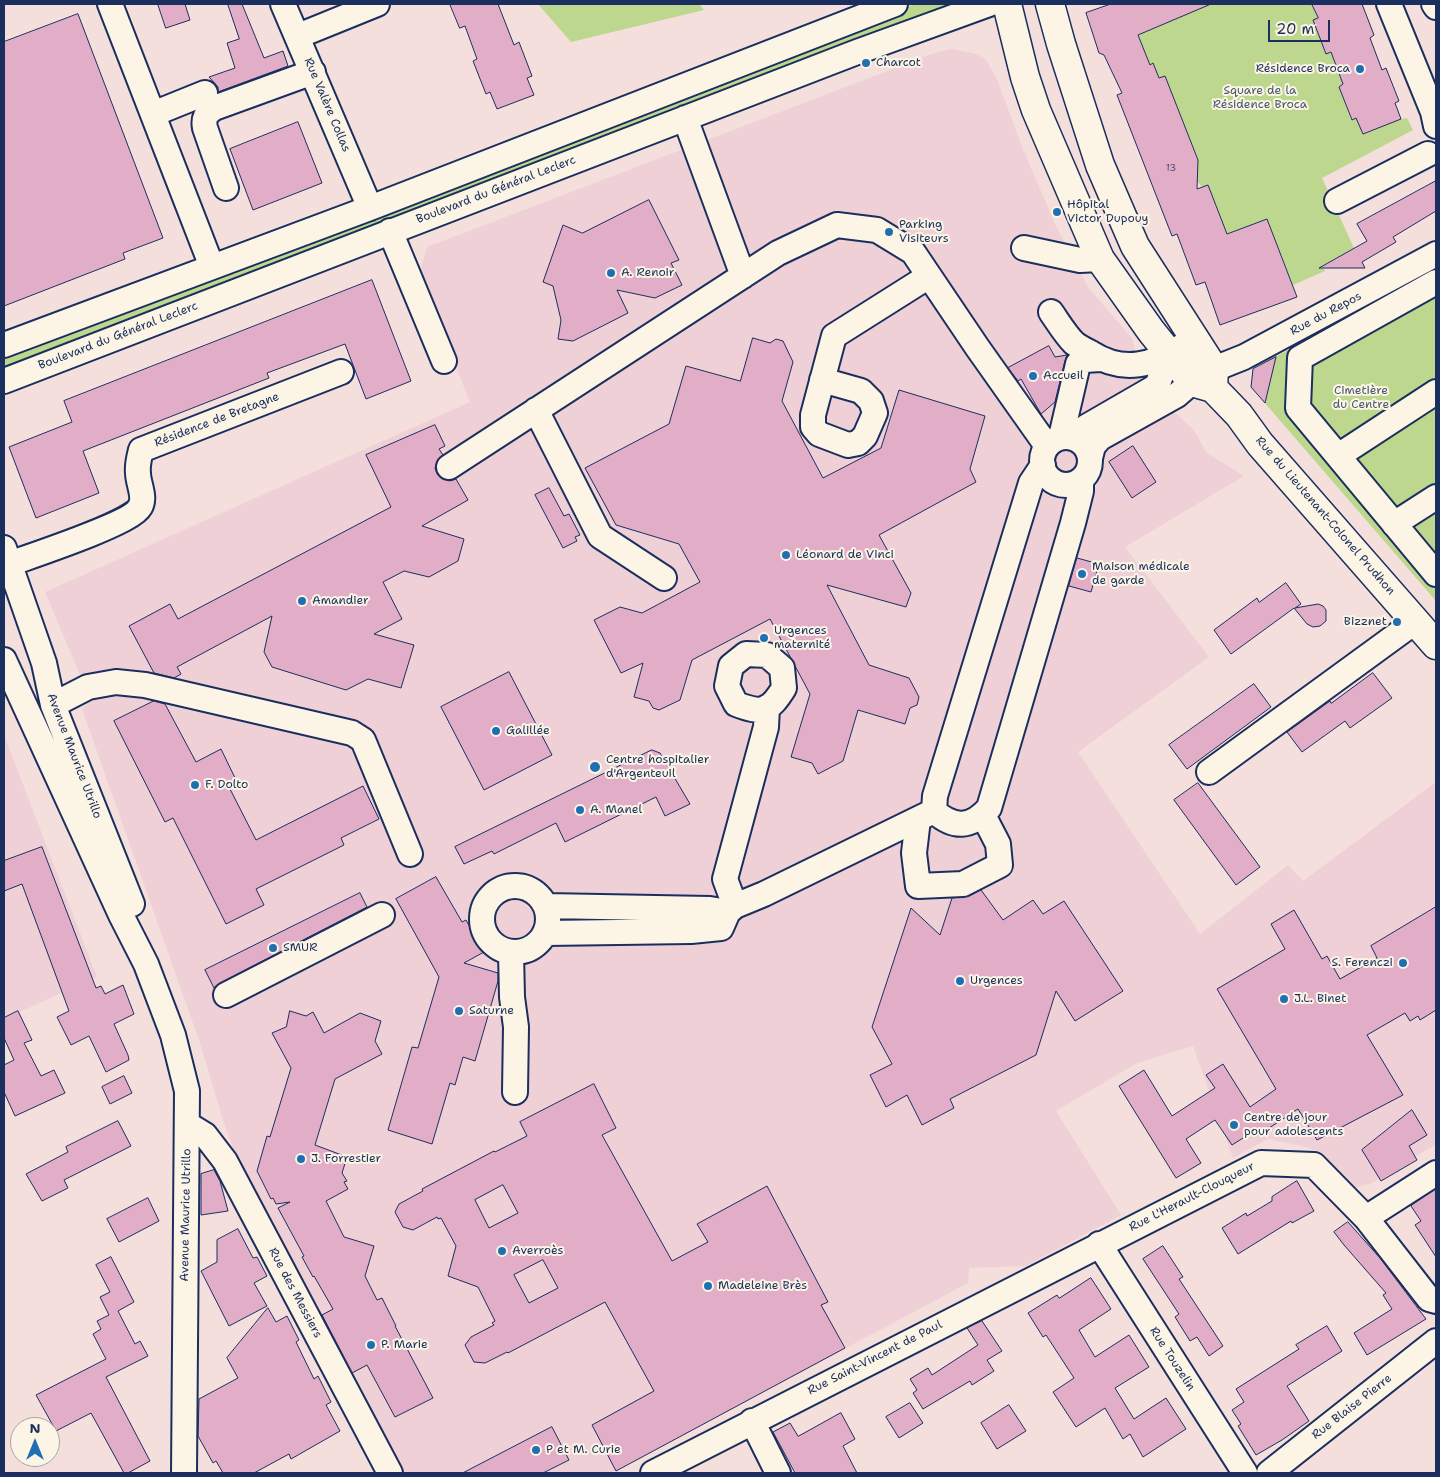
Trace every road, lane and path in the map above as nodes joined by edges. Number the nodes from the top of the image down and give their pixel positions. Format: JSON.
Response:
{"nodes":[{"id":1,"x":110,"y":4,"type":"edge"},
{"id":2,"x":283,"y":4,"type":"edge"},
{"id":3,"x":377,"y":4,"type":"edge"},
{"id":4,"x":895,"y":4,"type":"edge"},
{"id":5,"x":989,"y":4,"type":"edge"},
{"id":6,"x":1007,"y":4,"type":"edge"},
{"id":7,"x":1050,"y":4,"type":"edge"},
{"id":8,"x":1389,"y":4,"type":"edge"},
{"id":9,"x":1434,"y":4,"type":"edge"},
{"id":10,"x":1436,"y":7,"type":"edge"},
{"id":11,"x":298,"y":36,"type":"junction"},
{"id":12,"x":313,"y":72,"type":"junction"},
{"id":13,"x":205,"y":93,"type":"dead end"},
{"id":14,"x":153,"y":114,"type":"junction"},
{"id":15,"x":685,"y":118,"type":"junction"},
{"id":16,"x":1436,"y":126,"type":"edge"},
{"id":17,"x":1432,"y":162,"type":"edge"},
{"id":18,"x":226,"y":188,"type":"dead end"},
{"id":19,"x":1338,"y":201,"type":"dead end"},
{"id":20,"x":370,"y":208,"type":"junction"},
{"id":21,"x":390,"y":231,"type":"junction"},
{"id":22,"x":1135,"y":246,"type":"junction"},
{"id":23,"x":1024,"y":248,"type":"dead end"},
{"id":24,"x":1436,"y":254,"type":"edge"},
{"id":25,"x":1100,"y":259,"type":"junction"},
{"id":26,"x":212,"y":267,"type":"junction"},
{"id":27,"x":743,"y":276,"type":"junction"},
{"id":28,"x":929,"y":276,"type":"junction"},
{"id":29,"x":1436,"y":282,"type":"edge"},
{"id":30,"x":1051,"y":312,"type":"dead end"},
{"id":31,"x":1193,"y":338,"type":"junction"},
{"id":32,"x":4,"y":345,"type":"edge"},
{"id":33,"x":1169,"y":354,"type":"junction"},
{"id":34,"x":1100,"y":359,"type":"junction"},
{"id":35,"x":444,"y":361,"type":"dead end"},
{"id":36,"x":341,"y":372,"type":"dead end"},
{"id":37,"x":822,"y":380,"type":"dead end"},
{"id":38,"x":1206,"y":380,"type":"junction"},
{"id":39,"x":4,"y":381,"type":"edge"},
{"id":40,"x":1436,"y":392,"type":"edge"},
{"id":41,"x":536,"y":410,"type":"junction"},
{"id":42,"x":1057,"y":447,"type":"junction"},
{"id":43,"x":1338,"y":456,"type":"junction"},
{"id":44,"x":1090,"y":458,"type":"junction"},
{"id":45,"x":449,"y":467,"type":"dead end"},
{"id":46,"x":1081,"y":480,"type":"junction"},
{"id":47,"x":1436,"y":497,"type":"edge"},
{"id":48,"x":1394,"y":524,"type":"junction"},
{"id":49,"x":6,"y":556,"type":"edge"},
{"id":50,"x":1436,"y":574,"type":"edge"},
{"id":51,"x":664,"y":578,"type":"dead end"},
{"id":52,"x":1416,"y":622,"type":"junction"},
{"id":53,"x":1436,"y":645,"type":"edge"},
{"id":54,"x":4,"y":660,"type":"edge"},
{"id":55,"x":53,"y":705,"type":"junction"},
{"id":56,"x":767,"y":707,"type":"dead end"},
{"id":57,"x":1209,"y":772,"type":"dead end"},
{"id":58,"x":926,"y":815,"type":"junction"},
{"id":59,"x":983,"y":815,"type":"junction"},
{"id":60,"x":410,"y":854,"type":"dead end"},
{"id":61,"x":546,"y":906,"type":"junction"},
{"id":62,"x":731,"y":909,"type":"junction"},
{"id":63,"x":382,"y":915,"type":"dead end"},
{"id":64,"x":546,"y":933,"type":"junction"},
{"id":65,"x":511,"y":953,"type":"junction"},
{"id":66,"x":146,"y":964,"type":"junction"},
{"id":67,"x":226,"y":995,"type":"dead end"},
{"id":68,"x":515,"y":1092,"type":"dead end"},
{"id":69,"x":187,"y":1124,"type":"junction"},
{"id":70,"x":1436,"y":1173,"type":"edge"},
{"id":71,"x":1366,"y":1218,"type":"junction"},
{"id":72,"x":1099,"y":1244,"type":"junction"},
{"id":73,"x":1436,"y":1301,"type":"edge"},
{"id":74,"x":1436,"y":1341,"type":"edge"},
{"id":75,"x":752,"y":1421,"type":"junction"},
{"id":76,"x":184,"y":1473,"type":"edge"},
{"id":77,"x":390,"y":1473,"type":"edge"},
{"id":78,"x":653,"y":1473,"type":"edge"},
{"id":79,"x":778,"y":1473,"type":"edge"},
{"id":80,"x":1245,"y":1473,"type":"edge"},
{"id":81,"x":1269,"y":1473,"type":"edge"}],
"edges":[{"from":1,"to":14,"type":"street"},
{"from":2,"to":11,"type":"street","name":"Rue Valère Collas"},
{"from":3,"to":11,"type":"street"},
{"from":4,"to":20,"type":"street"},
{"from":5,"to":15,"type":"street","name":"Boulevard du Général Leclerc"},
{"from":6,"to":25,"type":"main road","name":"Rue du Lieutenant-Colonel Prudhon"},
{"from":7,"to":22,"type":"main road","name":"Rue du Lieutenant-Colonel Prudhon"},
{"from":8,"to":16,"type":"street"},
{"from":9,"to":10,"type":"street"},
{"from":11,"to":12,"type":"street","name":"Rue Valère Collas"},
{"from":12,"to":18,"type":"street"},
{"from":12,"to":20,"type":"street","name":"Rue Valère Collas"},
{"from":13,"to":14,"type":"street"},
{"from":14,"to":26,"type":"street"},
{"from":15,"to":21,"type":"street","name":"Boulevard du Général Leclerc"},
{"from":15,"to":27,"type":"street"},
{"from":16,"to":17,"type":"street"},
{"from":17,"to":19,"type":"street"},
{"from":20,"to":26,"type":"street"},
{"from":21,"to":35,"type":"street"},
{"from":21,"to":39,"type":"street","name":"Boulevard du Général Leclerc"},
{"from":22,"to":25,"type":"main road"},
{"from":22,"to":31,"type":"main road","name":"Rue du Lieutenant-Colonel Prudhon"},
{"from":23,"to":25,"type":"street"},
{"from":24,"to":38,"type":"street","name":"Rue du Repos"},
{"from":25,"to":33,"type":"main road","name":"Rue du Lieutenant-Colonel Prudhon"},
{"from":26,"to":32,"type":"street"},
{"from":27,"to":28,"type":"street"},
{"from":27,"to":41,"type":"street"},
{"from":28,"to":37,"type":"street"},
{"from":28,"to":42,"type":"street"},
{"from":29,"to":43,"type":"street"},
{"from":30,"to":34,"type":"street"},
{"from":31,"to":33,"type":"street"},
{"from":31,"to":38,"type":"main road","name":"Rue du Lieutenant-Colonel Prudhon"},
{"from":33,"to":34,"type":"street"},
{"from":33,"to":38,"type":"main road","name":"Rue du Lieutenant-Colonel Prudhon"},
{"from":33,"to":42,"type":"street"},
{"from":34,"to":42,"type":"street"},
{"from":36,"to":49,"type":"street","name":"Résidence de Bretagne"},
{"from":38,"to":44,"type":"street","name":"Rue du Repos"},
{"from":38,"to":52,"type":"main road","name":"Rue du Lieutenant-Colonel Prudhon"},
{"from":40,"to":43,"type":"street"},
{"from":41,"to":45,"type":"street"},
{"from":41,"to":51,"type":"street"},
{"from":42,"to":44,"type":"street"},
{"from":42,"to":46,"type":"street"},
{"from":42,"to":58,"type":"street"},
{"from":43,"to":48,"type":"street"},
{"from":44,"to":46,"type":"street"},
{"from":46,"to":59,"type":"street"},
{"from":47,"to":48,"type":"street"},
{"from":48,"to":50,"type":"street"},
{"from":49,"to":55,"type":"street","name":"Avenue Maurice Utrillo"},
{"from":52,"to":53,"type":"main road","name":"Rue du Lieutenant-Colonel Prudhon"},
{"from":52,"to":57,"type":"street"},
{"from":54,"to":66,"type":"street","name":"Avenue Maurice Utrillo"},
{"from":55,"to":60,"type":"street"},
{"from":55,"to":66,"type":"street","name":"Avenue Maurice Utrillo"},
{"from":56,"to":62,"type":"street"},
{"from":58,"to":59,"type":"street"},
{"from":58,"to":59,"type":"street"},
{"from":58,"to":62,"type":"street"},
{"from":61,"to":62,"type":"street"},
{"from":61,"to":64,"type":"street"},
{"from":61,"to":65,"type":"street"},
{"from":62,"to":64,"type":"street"},
{"from":63,"to":67,"type":"street"},
{"from":64,"to":65,"type":"street"},
{"from":65,"to":68,"type":"street"},
{"from":66,"to":69,"type":"street","name":"Avenue Maurice Utrillo"},
{"from":69,"to":76,"type":"street","name":"Avenue Maurice Utrillo"},
{"from":69,"to":77,"type":"street","name":"Rue des Messiers"},
{"from":70,"to":71,"type":"street"},
{"from":71,"to":72,"type":"street","name":"Rue L'Herault-Clouqueur"},
{"from":71,"to":73,"type":"street","name":"Rue L'Herault-Clouqueur"},
{"from":72,"to":75,"type":"street","name":"Rue Saint-Vincent de Paul"},
{"from":72,"to":80,"type":"street","name":"Rue Touzelin"},
{"from":74,"to":81,"type":"street","name":"Rue Blaise Pierre"},
{"from":75,"to":78,"type":"street","name":"Rue Saint-Vincent de Paul"},
{"from":75,"to":79,"type":"street"}]}
